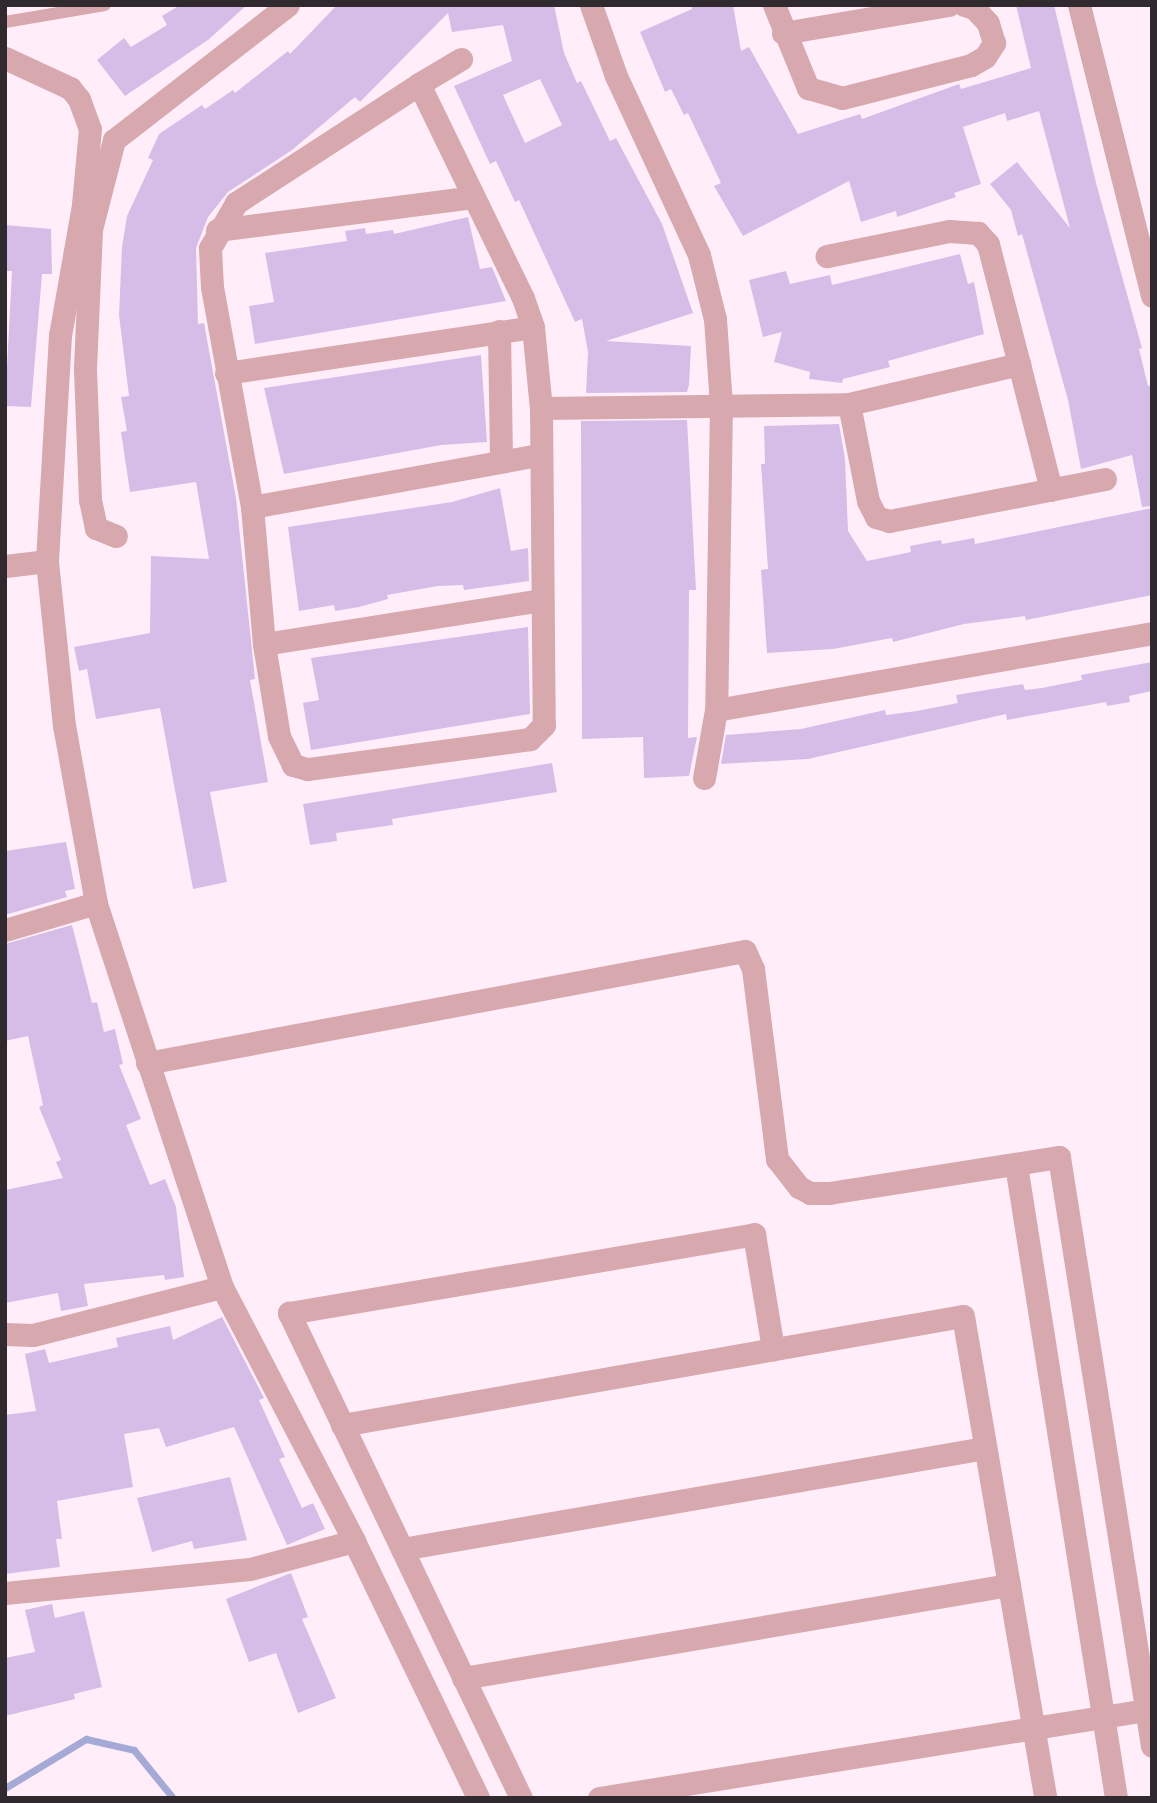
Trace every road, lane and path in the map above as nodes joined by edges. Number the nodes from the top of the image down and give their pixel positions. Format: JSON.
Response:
{"nodes":[{"id":1,"x":105,"y":5,"type":"edge"},
{"id":2,"x":288,"y":5,"type":"edge"},
{"id":3,"x":591,"y":5,"type":"edge"},
{"id":4,"x":774,"y":5,"type":"edge"},
{"id":5,"x":949,"y":5,"type":"edge"},
{"id":6,"x":964,"y":5,"type":"edge"},
{"id":7,"x":1079,"y":5,"type":"edge"},
{"id":8,"x":5,"y":22,"type":"edge"},
{"id":9,"x":783,"y":33,"type":"junction"},
{"id":10,"x":5,"y":58,"type":"edge"},
{"id":11,"x":461,"y":59,"type":"dead end"},
{"id":12,"x":419,"y":84,"type":"junction"},
{"id":13,"x":473,"y":197,"type":"junction"},
{"id":14,"x":217,"y":230,"type":"junction"},
{"id":15,"x":827,"y":256,"type":"dead end"},
{"id":16,"x":1152,"y":296,"type":"edge"},
{"id":17,"x":533,"y":327,"type":"junction"},
{"id":18,"x":499,"y":331,"type":"junction"},
{"id":19,"x":1019,"y":364,"type":"junction"},
{"id":20,"x":226,"y":373,"type":"junction"},
{"id":21,"x":849,"y":404,"type":"junction"},
{"id":22,"x":721,"y":405,"type":"junction"},
{"id":23,"x":541,"y":408,"type":"junction"},
{"id":24,"x":539,"y":455,"type":"junction"},
{"id":25,"x":501,"y":461,"type":"junction"},
{"id":26,"x":1105,"y":479,"type":"dead end"},
{"id":27,"x":1051,"y":490,"type":"junction"},
{"id":28,"x":252,"y":507,"type":"junction"},
{"id":29,"x":116,"y":536,"type":"dead end"},
{"id":30,"x":47,"y":561,"type":"junction"},
{"id":31,"x":5,"y":566,"type":"edge"},
{"id":32,"x":543,"y":600,"type":"junction"},
{"id":33,"x":1152,"y":633,"type":"edge"},
{"id":34,"x":264,"y":644,"type":"junction"},
{"id":35,"x":716,"y":710,"type":"junction"},
{"id":36,"x":704,"y":778,"type":"dead end"},
{"id":37,"x":96,"y":903,"type":"junction"},
{"id":38,"x":5,"y":930,"type":"edge"},
{"id":39,"x":147,"y":1063,"type":"junction"},
{"id":40,"x":1016,"y":1165,"type":"junction"},
{"id":41,"x":222,"y":1287,"type":"junction"},
{"id":42,"x":5,"y":1334,"type":"edge"},
{"id":43,"x":773,"y":1349,"type":"junction"},
{"id":44,"x":342,"y":1425,"type":"junction"},
{"id":45,"x":985,"y":1448,"type":"junction"},
{"id":46,"x":354,"y":1541,"type":"junction"},
{"id":47,"x":402,"y":1549,"type":"junction"},
{"id":48,"x":1009,"y":1585,"type":"junction"},
{"id":49,"x":5,"y":1593,"type":"edge"},
{"id":50,"x":464,"y":1678,"type":"junction"},
{"id":51,"x":1146,"y":1710,"type":"junction"},
{"id":52,"x":1103,"y":1717,"type":"junction"},
{"id":53,"x":1033,"y":1728,"type":"junction"},
{"id":54,"x":1152,"y":1746,"type":"edge"},
{"id":55,"x":478,"y":1798,"type":"edge"},
{"id":56,"x":521,"y":1798,"type":"edge"},
{"id":57,"x":599,"y":1798,"type":"edge"},
{"id":58,"x":1045,"y":1798,"type":"edge"},
{"id":59,"x":1116,"y":1798,"type":"edge"}],
"edges":[{"from":1,"to":8,"type":"lane"},
{"from":2,"to":29,"type":"street"},
{"from":3,"to":22,"type":"street"},
{"from":4,"to":9,"type":"street"},
{"from":5,"to":9,"type":"street"},
{"from":6,"to":9,"type":"street"},
{"from":7,"to":16,"type":"street"},
{"from":10,"to":30,"type":"street"},
{"from":11,"to":12,"type":"street"},
{"from":12,"to":13,"type":"street"},
{"from":12,"to":14,"type":"street"},
{"from":13,"to":14,"type":"street"},
{"from":13,"to":17,"type":"street"},
{"from":14,"to":20,"type":"street"},
{"from":15,"to":19,"type":"street"},
{"from":17,"to":18,"type":"street"},
{"from":17,"to":23,"type":"street"},
{"from":18,"to":20,"type":"street"},
{"from":18,"to":25,"type":"street"},
{"from":19,"to":21,"type":"street"},
{"from":19,"to":27,"type":"street"},
{"from":20,"to":28,"type":"street"},
{"from":21,"to":22,"type":"street"},
{"from":21,"to":27,"type":"street"},
{"from":22,"to":23,"type":"street"},
{"from":22,"to":35,"type":"street"},
{"from":23,"to":24,"type":"street"},
{"from":24,"to":25,"type":"street"},
{"from":24,"to":32,"type":"street"},
{"from":25,"to":28,"type":"street"},
{"from":26,"to":27,"type":"street"},
{"from":28,"to":34,"type":"street"},
{"from":30,"to":31,"type":"street"},
{"from":30,"to":37,"type":"street"},
{"from":32,"to":34,"type":"street"},
{"from":32,"to":34,"type":"street"},
{"from":33,"to":35,"type":"street"},
{"from":35,"to":36,"type":"street"},
{"from":37,"to":38,"type":"street"},
{"from":37,"to":39,"type":"street"},
{"from":39,"to":40,"type":"street"},
{"from":39,"to":41,"type":"street"},
{"from":40,"to":51,"type":"street"},
{"from":40,"to":52,"type":"street"},
{"from":41,"to":42,"type":"street"},
{"from":41,"to":46,"type":"street"},
{"from":43,"to":44,"type":"street"},
{"from":43,"to":44,"type":"street"},
{"from":43,"to":45,"type":"street"},
{"from":44,"to":47,"type":"street"},
{"from":45,"to":47,"type":"street"},
{"from":45,"to":48,"type":"street"},
{"from":46,"to":49,"type":"street"},
{"from":46,"to":55,"type":"street"},
{"from":47,"to":50,"type":"street"},
{"from":48,"to":50,"type":"street"},
{"from":48,"to":53,"type":"street"},
{"from":50,"to":56,"type":"street"},
{"from":51,"to":52,"type":"street"},
{"from":51,"to":54,"type":"street"},
{"from":52,"to":53,"type":"street"},
{"from":52,"to":59,"type":"street"},
{"from":53,"to":57,"type":"street"},
{"from":53,"to":58,"type":"street"}]}
